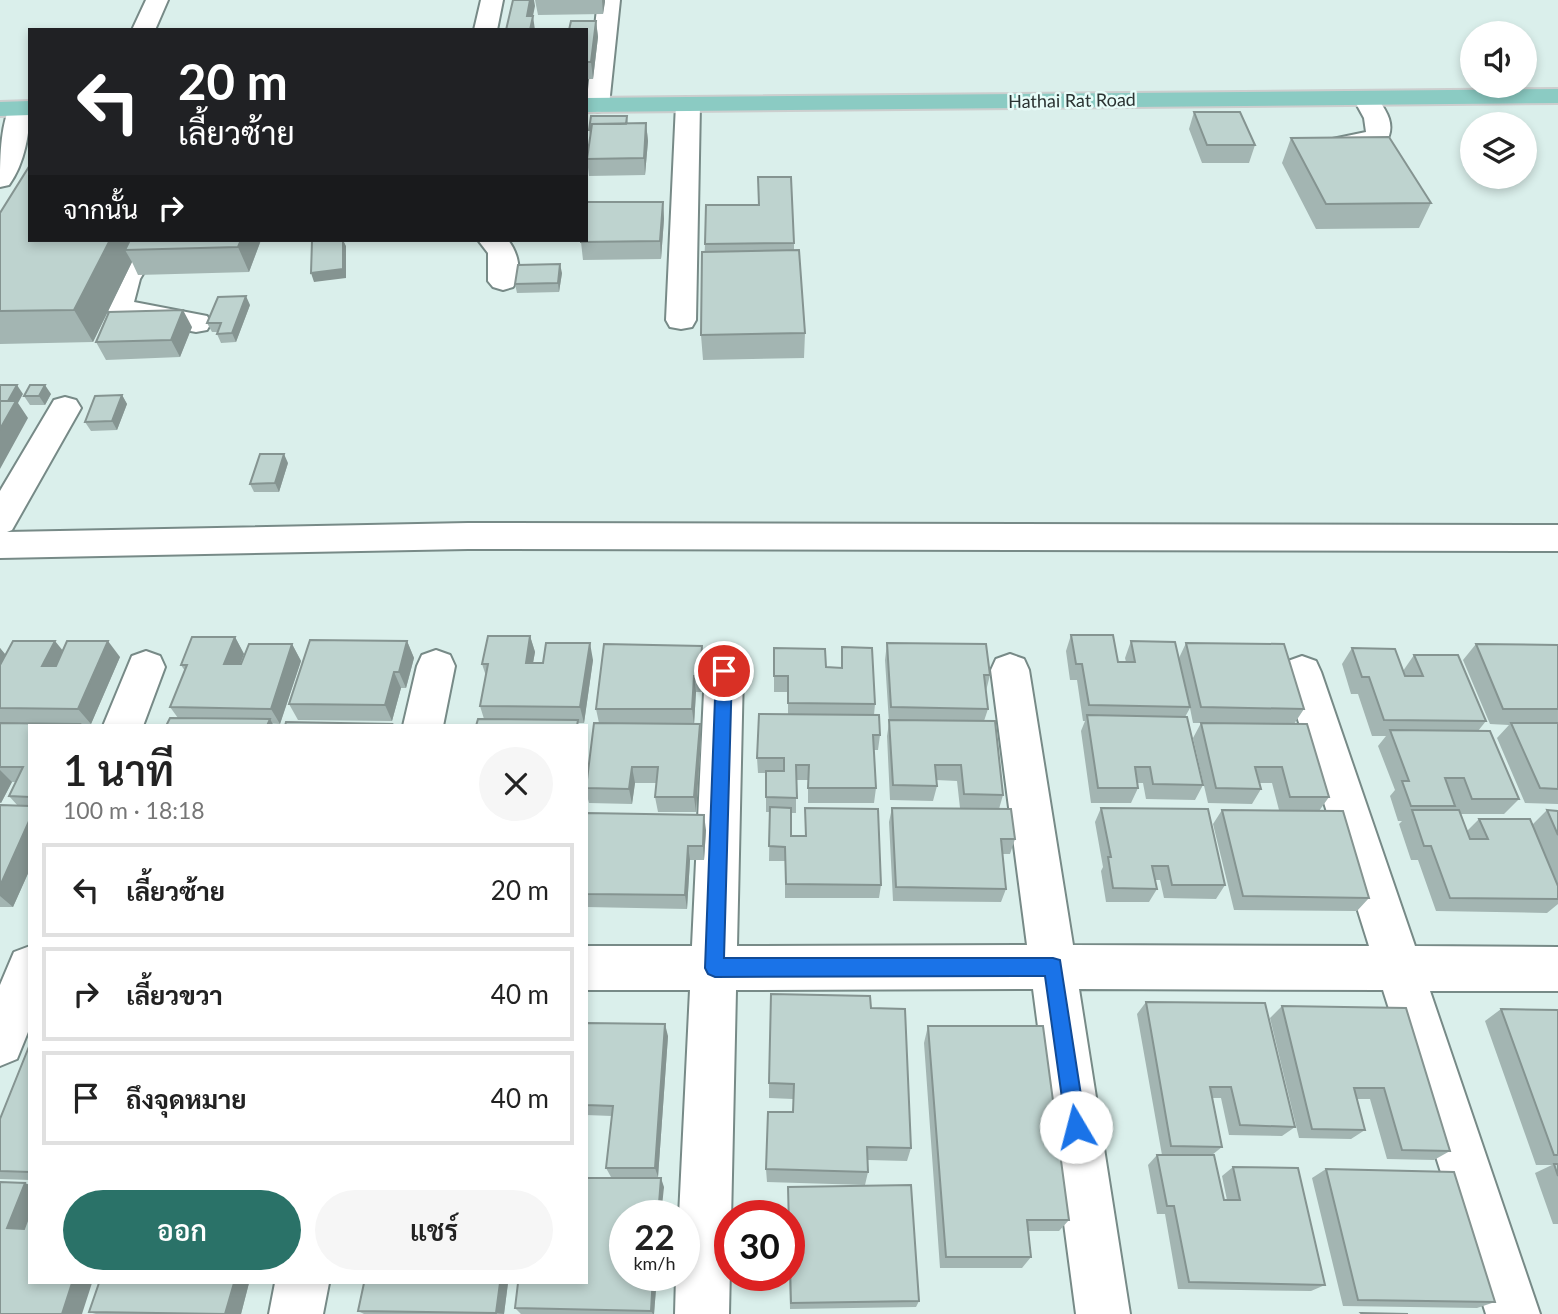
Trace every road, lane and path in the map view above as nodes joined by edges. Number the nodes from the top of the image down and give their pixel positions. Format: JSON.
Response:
{"nodes":[{"id":1,"x":157,"y":0,"type":"edge"},
{"id":2,"x":492,"y":0,"type":"edge"},
{"id":3,"x":609,"y":0,"type":"edge"},
{"id":4,"x":144,"y":28,"type":"edge"},
{"id":5,"x":485,"y":28,"type":"edge"},
{"id":6,"x":1558,"y":96,"type":"edge"},
{"id":7,"x":1365,"y":97,"type":"junction"},
{"id":8,"x":688,"y":104,"type":"junction"},
{"id":9,"x":592,"y":105,"type":"edge"},
{"id":10,"x":16,"y":109,"type":"edge"},
{"id":11,"x":1307,"y":150,"type":"edge"},
{"id":12,"x":0,"y":179,"type":"edge"},
{"id":13,"x":148,"y":242,"type":"edge"},
{"id":14,"x":494,"y":242,"type":"edge"},
{"id":15,"x":503,"y":281,"type":"dead end"},
{"id":16,"x":681,"y":320,"type":"dead end"},
{"id":17,"x":196,"y":323,"type":"dead end"},
{"id":18,"x":65,"y":408,"type":"dead end"},
{"id":19,"x":0,"y":521,"type":"edge"},
{"id":20,"x":1558,"y":538,"type":"edge"},
{"id":21,"x":0,"y":545,"type":"edge"},
{"id":22,"x":436,"y":666,"type":"dead end"},
{"id":23,"x":146,"y":667,"type":"dead end"},
{"id":24,"x":1010,"y":670,"type":"dead end"},
{"id":25,"x":724,"y":671,"type":"dead end"},
{"id":26,"x":1301,"y":672,"type":"dead end"},
{"id":27,"x":124,"y":724,"type":"edge"},
{"id":28,"x":423,"y":724,"type":"edge"},
{"id":29,"x":1053,"y":967,"type":"junction"},
{"id":30,"x":588,"y":968,"type":"edge"},
{"id":31,"x":715,"y":968,"type":"junction"},
{"id":32,"x":1401,"y":968,"type":"junction"},
{"id":33,"x":0,"y":969,"type":"edge"},
{"id":34,"x":28,"y":969,"type":"edge"},
{"id":35,"x":1558,"y":969,"type":"edge"},
{"id":36,"x":28,"y":974,"type":"edge"},
{"id":37,"x":0,"y":1042,"type":"edge"},
{"id":38,"x":302,"y":1284,"type":"edge"},
{"id":39,"x":296,"y":1314,"type":"edge"},
{"id":40,"x":702,"y":1314,"type":"edge"},
{"id":41,"x":1103,"y":1314,"type":"edge"},
{"id":42,"x":1513,"y":1314,"type":"edge"}],
"edges":[{"from":1,"to":4,"type":"street"},
{"from":2,"to":5,"type":"street"},
{"from":3,"to":9,"type":"street"},
{"from":6,"to":7,"type":"main road","name":"Hathai Rat Road"},
{"from":7,"to":8,"type":"main road","name":"Hathai Rat Road"},
{"from":7,"to":11,"type":"street"},
{"from":8,"to":9,"type":"main road","name":"Hathai Rat Road"},
{"from":8,"to":16,"type":"street"},
{"from":10,"to":12,"type":"street"},
{"from":13,"to":17,"type":"street"},
{"from":14,"to":15,"type":"street"},
{"from":18,"to":19,"type":"street"},
{"from":20,"to":21,"type":"street"},
{"from":22,"to":28,"type":"street"},
{"from":23,"to":27,"type":"street"},
{"from":24,"to":29,"type":"street"},
{"from":25,"to":31,"type":"street"},
{"from":26,"to":32,"type":"street"},
{"from":29,"to":31,"type":"street"},
{"from":29,"to":32,"type":"street"},
{"from":29,"to":41,"type":"street"},
{"from":30,"to":31,"type":"street"},
{"from":31,"to":40,"type":"street"},
{"from":32,"to":35,"type":"street"},
{"from":32,"to":42,"type":"street"},
{"from":33,"to":34,"type":"street"},
{"from":36,"to":37,"type":"street"},
{"from":38,"to":39,"type":"street"}]}
